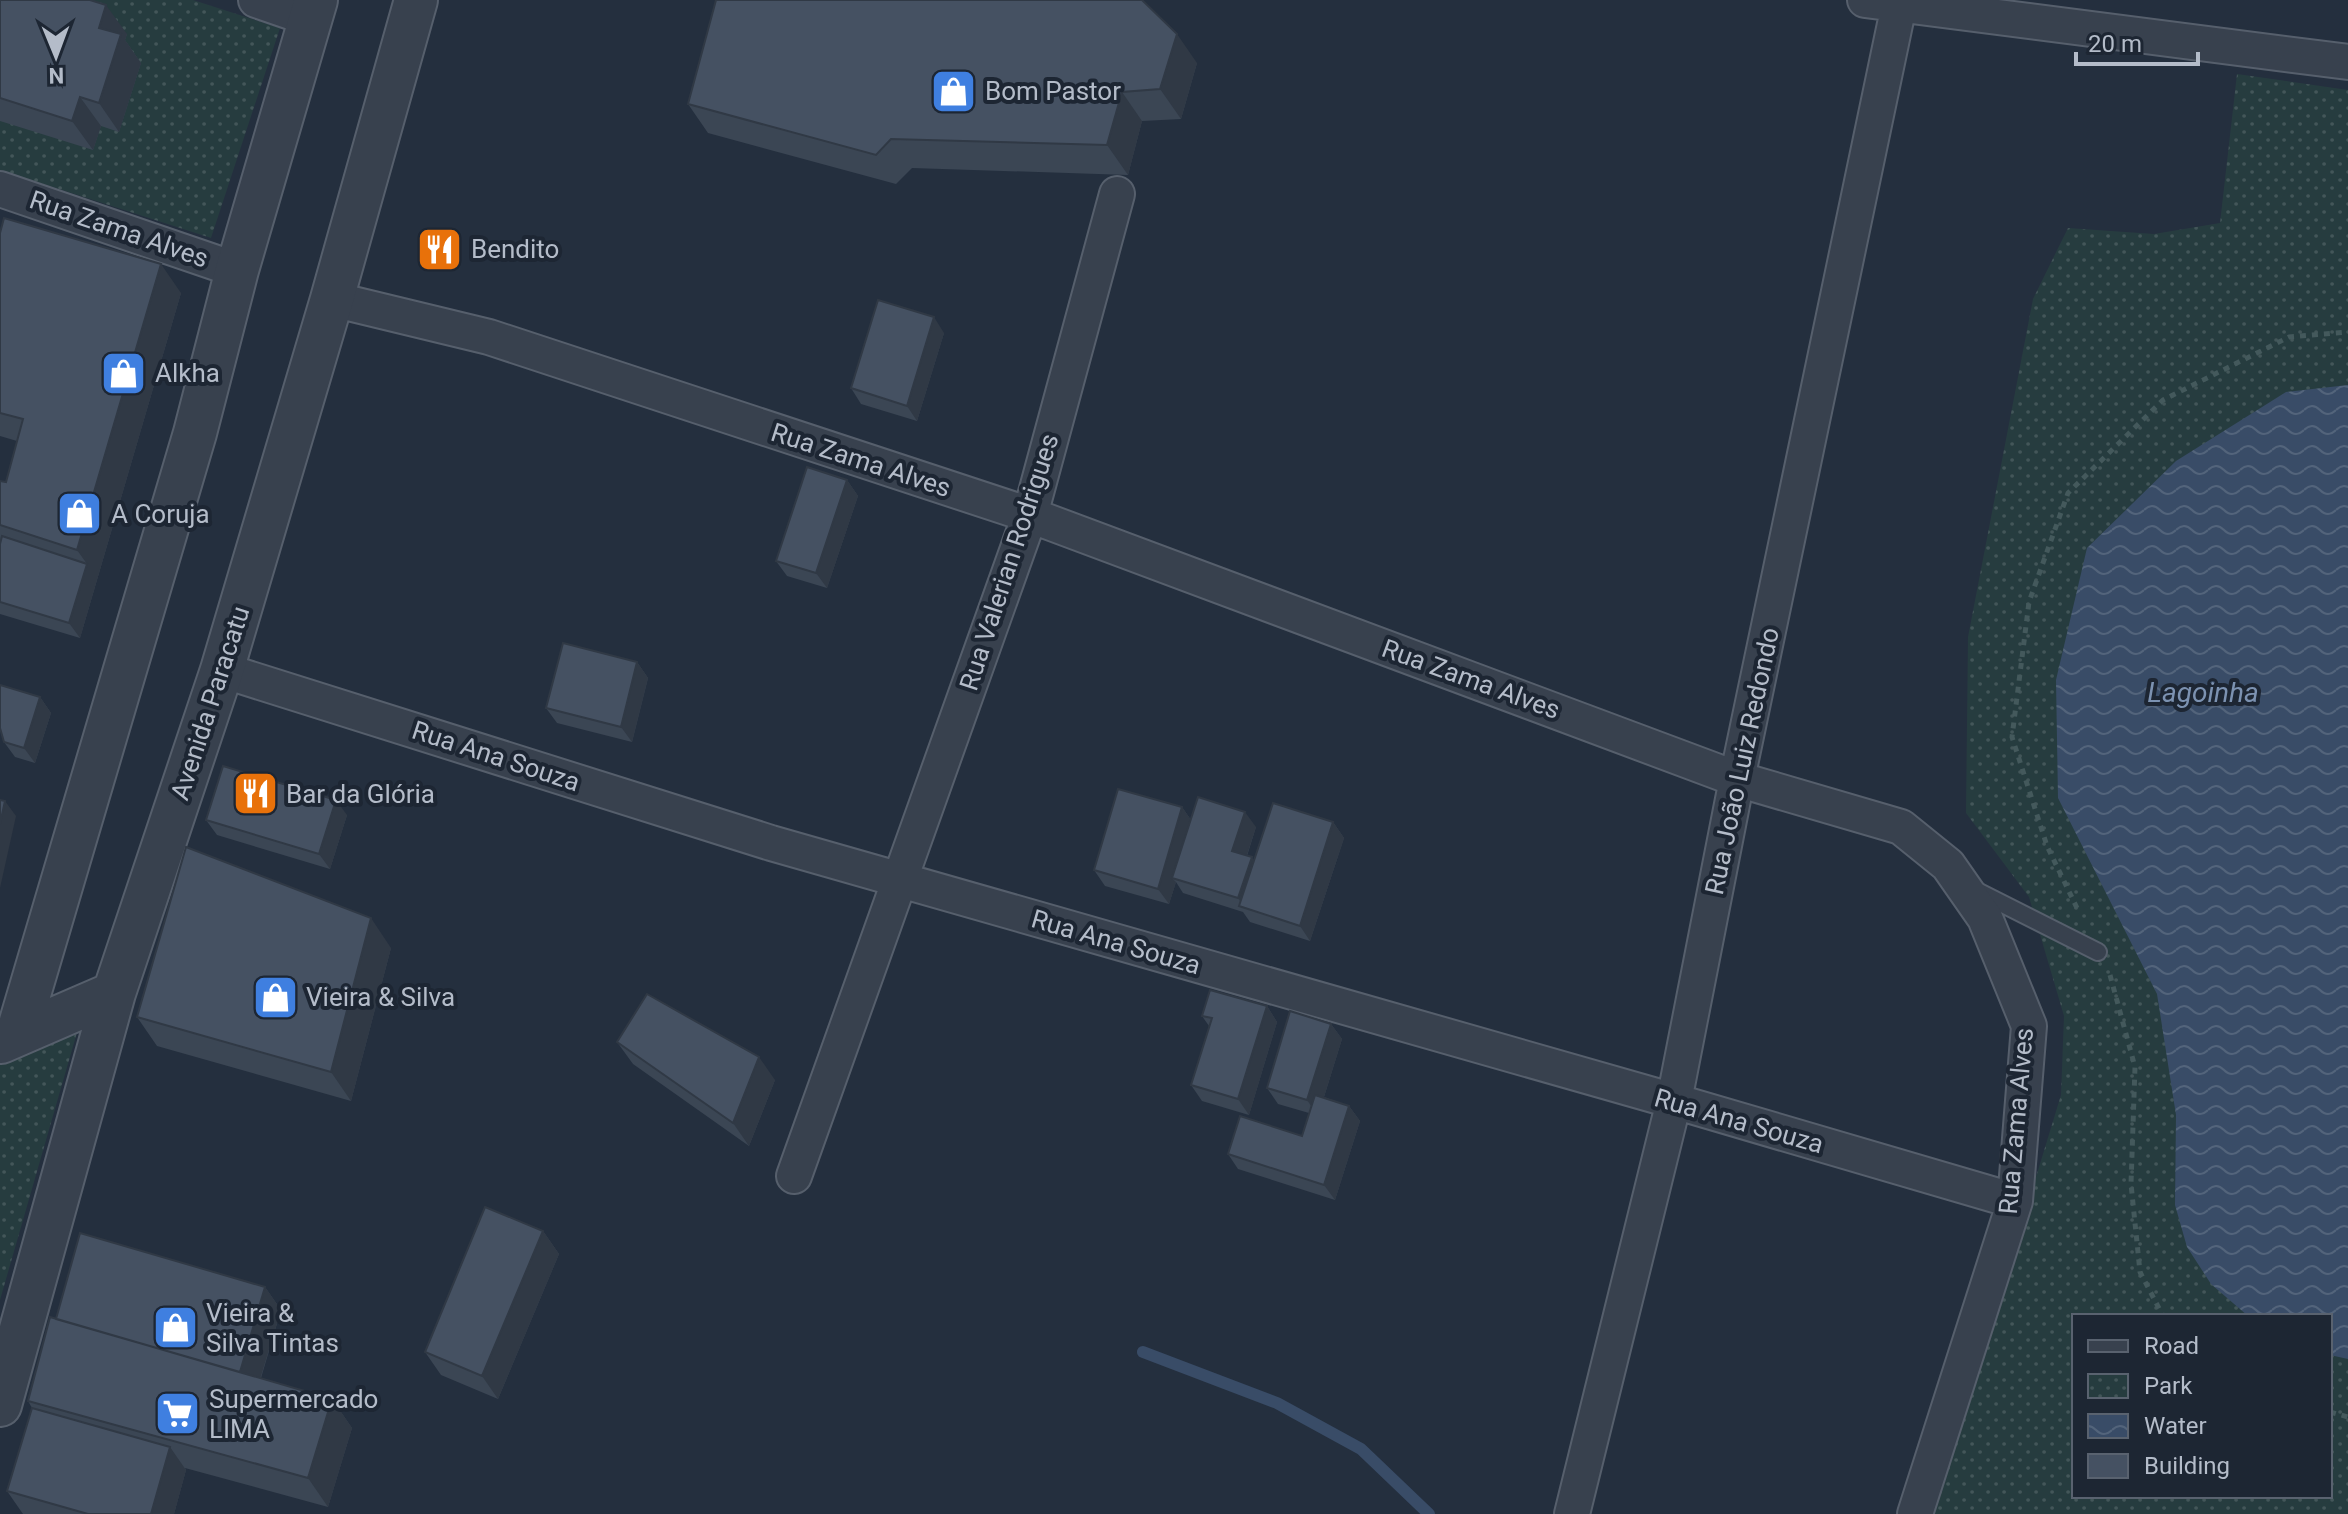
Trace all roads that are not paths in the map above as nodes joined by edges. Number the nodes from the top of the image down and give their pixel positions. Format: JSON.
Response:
{"nodes":[{"id":1,"x":256,"y":0,"type":"edge"},
{"id":2,"x":416,"y":0,"type":"edge"},
{"id":3,"x":1865,"y":0,"type":"edge"},
{"id":4,"x":1899,"y":5,"type":"junction"},
{"id":5,"x":313,"y":10,"type":"edge"},
{"id":6,"x":2348,"y":62,"type":"edge"},
{"id":7,"x":0,"y":189,"type":"edge"},
{"id":8,"x":1117,"y":194,"type":"dead end"},
{"id":9,"x":237,"y":270,"type":"junction"},
{"id":10,"x":332,"y":299,"type":"junction"},
{"id":11,"x":1030,"y":515,"type":"junction"},
{"id":12,"x":222,"y":670,"type":"junction"},
{"id":13,"x":1737,"y":779,"type":"junction"},
{"id":14,"x":899,"y":879,"type":"junction"},
{"id":15,"x":1961,"y":883,"type":"junction"},
{"id":16,"x":2098,"y":952,"type":"road end"},
{"id":17,"x":114,"y":993,"type":"junction"},
{"id":18,"x":9,"y":1039,"type":"edge"},
{"id":19,"x":1674,"y":1101,"type":"junction"},
{"id":20,"x":794,"y":1176,"type":"dead end"},
{"id":21,"x":2015,"y":1201,"type":"junction"},
{"id":22,"x":0,"y":1405,"type":"edge"},
{"id":23,"x":1572,"y":1514,"type":"edge"},
{"id":24,"x":1915,"y":1514,"type":"edge"}],
"edges":[{"from":1,"to":5,"type":"street"},
{"from":2,"to":10,"type":"street","name":"Avenida Paracatu"},
{"from":3,"to":4,"type":"street"},
{"from":4,"to":6,"type":"street"},
{"from":4,"to":13,"type":"street","name":"Rua João Luiz Redondo"},
{"from":5,"to":9,"type":"street"},
{"from":7,"to":9,"type":"street","name":"Rua Zama Alves"},
{"from":8,"to":11,"type":"street","name":"Rua Valerian Rodrigues"},
{"from":9,"to":18,"type":"street"},
{"from":10,"to":11,"type":"street","name":"Rua Zama Alves"},
{"from":10,"to":12,"type":"street","name":"Avenida Paracatu"},
{"from":11,"to":13,"type":"street","name":"Rua Zama Alves"},
{"from":11,"to":14,"type":"street","name":"Rua Valerian Rodrigues"},
{"from":12,"to":14,"type":"street","name":"Rua Ana Souza"},
{"from":12,"to":17,"type":"street","name":"Avenida Paracatu"},
{"from":13,"to":15,"type":"street","name":"Rua Zama Alves"},
{"from":13,"to":19,"type":"street","name":"Rua João Luiz Redondo"},
{"from":14,"to":19,"type":"street","name":"Rua Ana Souza"},
{"from":14,"to":20,"type":"street","name":"Rua Valerian Rodrigues"},
{"from":15,"to":16,"type":"lane"},
{"from":15,"to":21,"type":"street","name":"Rua Zama Alves"},
{"from":17,"to":18,"type":"street"},
{"from":17,"to":22,"type":"street","name":"Avenida Paracatu"},
{"from":19,"to":21,"type":"street","name":"Rua Ana Souza"},
{"from":19,"to":23,"type":"street","name":"Rua João Luiz Redondo"},
{"from":21,"to":24,"type":"street","name":"Rua Zama Alves"}]}
